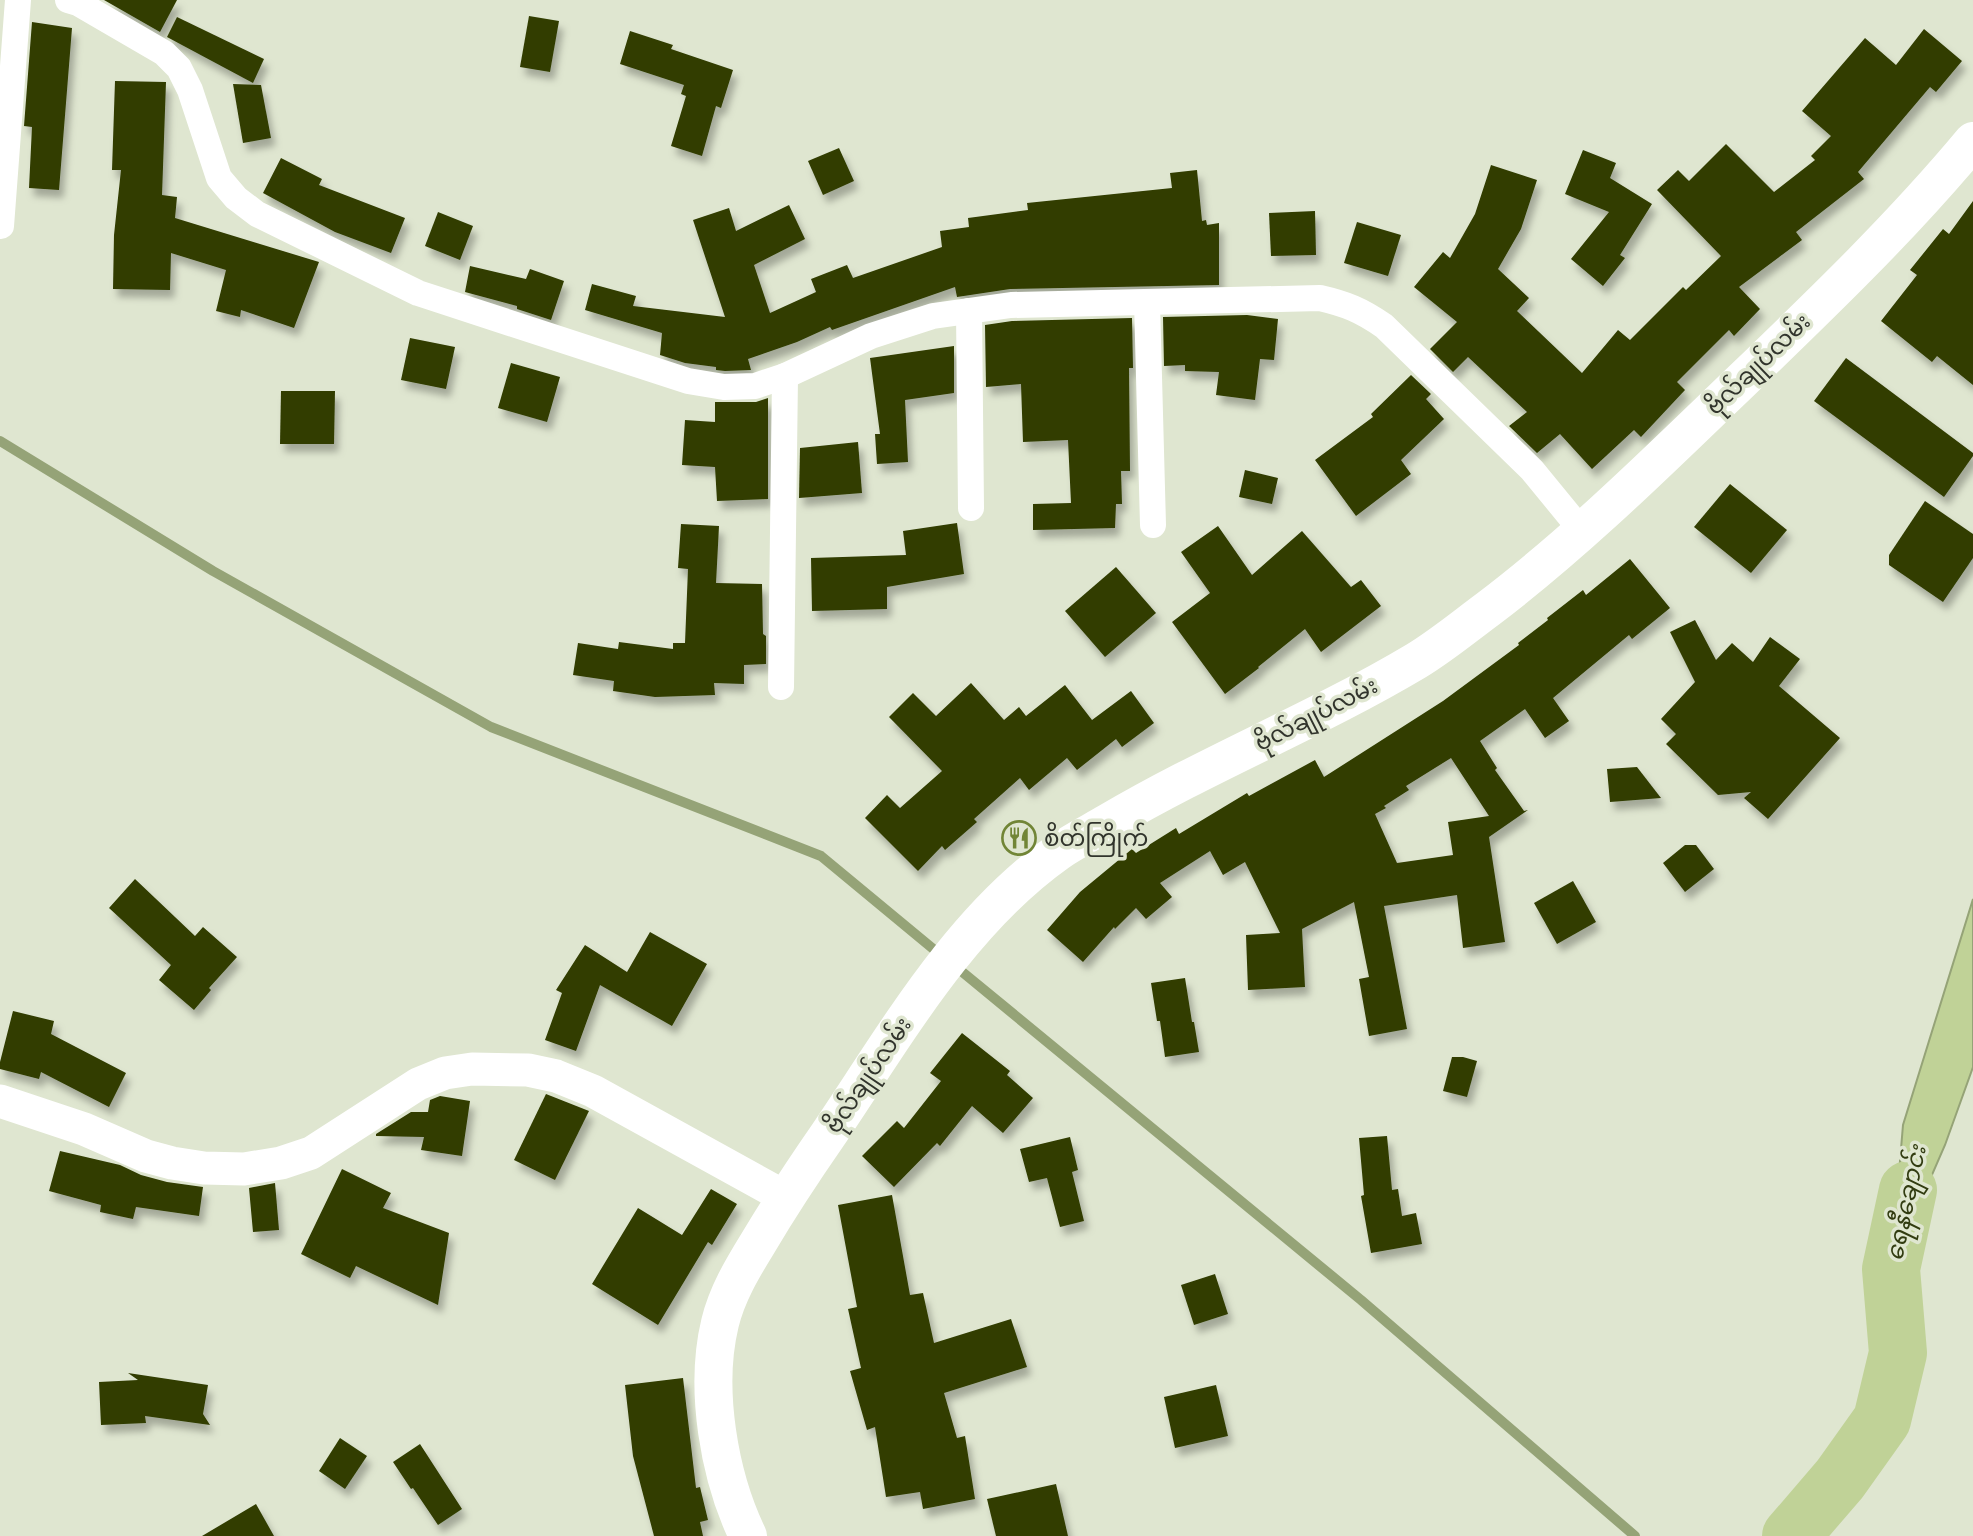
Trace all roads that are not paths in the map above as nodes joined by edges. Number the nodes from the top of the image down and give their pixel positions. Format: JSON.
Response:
{"nodes":[{"id":1,"x":18,"y":0,"type":"edge"},
{"id":2,"x":75,"y":1,"type":"edge"},
{"id":3,"x":1968,"y":157,"type":"edge"},
{"id":4,"x":1,"y":226,"type":"edge"},
{"id":5,"x":1147,"y":302,"type":"junction"},
{"id":6,"x":970,"y":311,"type":"junction"},
{"id":7,"x":785,"y":376,"type":"junction"},
{"id":8,"x":971,"y":508,"type":"dead end"},
{"id":9,"x":1153,"y":525,"type":"dead end"},
{"id":10,"x":1582,"y":531,"type":"junction"},
{"id":11,"x":781,"y":687,"type":"dead end"},
{"id":12,"x":0,"y":1101,"type":"edge"},
{"id":13,"x":785,"y":1197,"type":"junction"},
{"id":14,"x":748,"y":1536,"type":"edge"}],
"edges":[{"from":1,"to":4,"type":"street"},
{"from":2,"to":7,"type":"street"},
{"from":3,"to":10,"type":"main road","name":"ဗိုလ်‌ချုပ်‌လမ်း"},
{"from":5,"to":6,"type":"street"},
{"from":5,"to":9,"type":"street"},
{"from":5,"to":10,"type":"street"},
{"from":6,"to":7,"type":"street"},
{"from":6,"to":8,"type":"street"},
{"from":7,"to":11,"type":"street"},
{"from":10,"to":13,"type":"main road","name":"ဗိုလ်‌ချုပ်‌လမ်း"},
{"from":12,"to":13,"type":"street"},
{"from":13,"to":14,"type":"main road","name":"ဗိုလ်‌ချုပ်‌လမ်း"}]}
